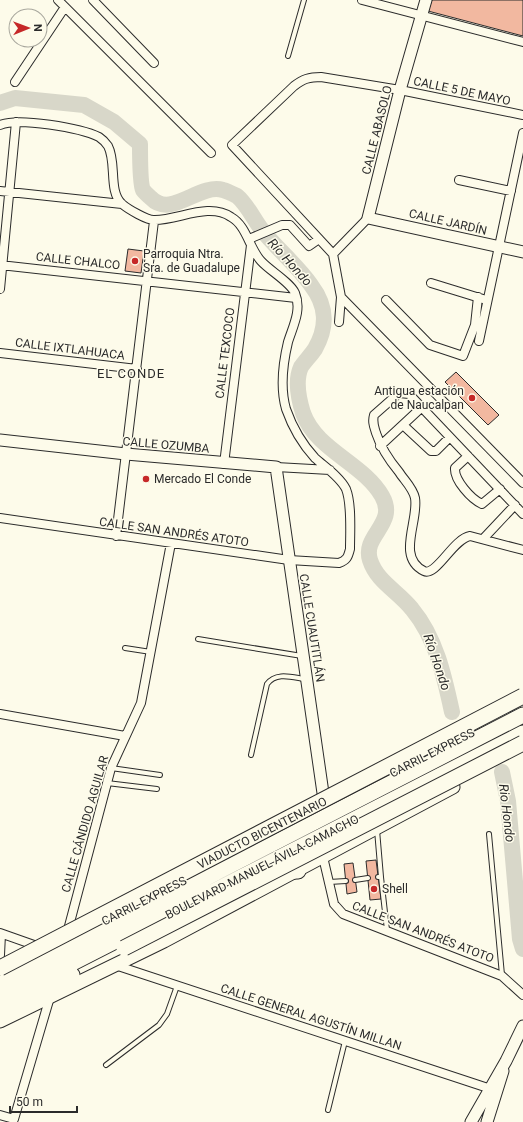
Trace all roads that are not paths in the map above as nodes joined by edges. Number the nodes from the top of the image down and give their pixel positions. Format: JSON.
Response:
{"nodes":[{"id":1,"x":58,"y":0,"type":"edge"},
{"id":2,"x":93,"y":0,"type":"edge"},
{"id":3,"x":304,"y":0,"type":"edge"},
{"id":4,"x":362,"y":0,"type":"edge"},
{"id":5,"x":426,"y":0,"type":"edge"},
{"id":6,"x":65,"y":7,"type":"junction"},
{"id":7,"x":422,"y":16,"type":"junction"},
{"id":8,"x":523,"y":42,"type":"edge"},
{"id":9,"x":288,"y":56,"type":"dead end"},
{"id":10,"x":154,"y":63,"type":"dead end"},
{"id":11,"x":15,"y":82,"type":"dead end"},
{"id":12,"x":400,"y":90,"type":"junction"},
{"id":13,"x":523,"y":115,"type":"edge"},
{"id":14,"x":16,"y":122,"type":"junction"},
{"id":15,"x":0,"y":125,"type":"edge"},
{"id":16,"x":523,"y":133,"type":"edge"},
{"id":17,"x":211,"y":153,"type":"dead end"},
{"id":18,"x":459,"y":180,"type":"dead end"},
{"id":19,"x":514,"y":180,"type":"junction"},
{"id":20,"x":523,"y":182,"type":"edge"},
{"id":21,"x":0,"y":191,"type":"edge"},
{"id":22,"x":511,"y":191,"type":"junction"},
{"id":23,"x":10,"y":193,"type":"junction"},
{"id":24,"x":122,"y":204,"type":"junction"},
{"id":25,"x":368,"y":218,"type":"junction"},
{"id":26,"x":154,"y":221,"type":"junction"},
{"id":27,"x":319,"y":239,"type":"junction"},
{"id":28,"x":251,"y":240,"type":"junction"},
{"id":29,"x":498,"y":247,"type":"junction"},
{"id":30,"x":523,"y":252,"type":"edge"},
{"id":31,"x":333,"y":254,"type":"junction"},
{"id":32,"x":1,"y":265,"type":"edge"},
{"id":33,"x":148,"y":281,"type":"junction"},
{"id":34,"x":431,"y":283,"type":"dead end"},
{"id":35,"x":0,"y":289,"type":"edge"},
{"id":36,"x":244,"y":293,"type":"junction"},
{"id":37,"x":341,"y":297,"type":"junction"},
{"id":38,"x":478,"y":297,"type":"junction"},
{"id":39,"x":296,"y":298,"type":"junction"},
{"id":40,"x":386,"y":300,"type":"dead end"},
{"id":41,"x":488,"y":300,"type":"junction"},
{"id":42,"x":339,"y":322,"type":"dead end"},
{"id":43,"x":479,"y":341,"type":"dead end"},
{"id":44,"x":0,"y":353,"type":"edge"},
{"id":45,"x":137,"y":369,"type":"junction"},
{"id":46,"x":422,"y":407,"type":"junction"},
{"id":47,"x":403,"y":425,"type":"junction"},
{"id":48,"x":450,"y":437,"type":"junction"},
{"id":49,"x":0,"y":440,"type":"edge"},
{"id":50,"x":380,"y":446,"type":"junction"},
{"id":51,"x":126,"y":454,"type":"junction"},
{"id":52,"x":468,"y":456,"type":"junction"},
{"id":53,"x":224,"y":464,"type":"junction"},
{"id":54,"x":276,"y":467,"type":"junction"},
{"id":55,"x":330,"y":470,"type":"junction"},
{"id":56,"x":523,"y":483,"type":"edge"},
{"id":57,"x":500,"y":489,"type":"junction"},
{"id":58,"x":515,"y":506,"type":"junction"},
{"id":59,"x":523,"y":514,"type":"edge"},
{"id":60,"x":0,"y":518,"type":"edge"},
{"id":61,"x":116,"y":536,"type":"junction"},
{"id":62,"x":483,"y":539,"type":"junction"},
{"id":63,"x":171,"y":543,"type":"junction"},
{"id":64,"x":523,"y":549,"type":"edge"},
{"id":65,"x":289,"y":560,"type":"junction"},
{"id":66,"x":198,"y":639,"type":"dead end"},
{"id":67,"x":125,"y":648,"type":"dead end"},
{"id":68,"x":150,"y":652,"type":"junction"},
{"id":69,"x":304,"y":657,"type":"junction"},
{"id":70,"x":307,"y":680,"type":"junction"},
{"id":71,"x":523,"y":690,"type":"edge"},
{"id":72,"x":523,"y":696,"type":"edge"},
{"id":73,"x":523,"y":706,"type":"edge"},
{"id":74,"x":0,"y":714,"type":"edge"},
{"id":75,"x":518,"y":718,"type":"edge"},
{"id":76,"x":437,"y":734,"type":"junction"},
{"id":77,"x":125,"y":736,"type":"junction"},
{"id":78,"x":521,"y":740,"type":"edge"},
{"id":79,"x":251,"y":755,"type":"dead end"},
{"id":80,"x":111,"y":768,"type":"junction"},
{"id":81,"x":160,"y":775,"type":"dead end"},
{"id":82,"x":393,"y":782,"type":"junction"},
{"id":83,"x":107,"y":783,"type":"junction"},
{"id":84,"x":157,"y":790,"type":"dead end"},
{"id":85,"x":323,"y":793,"type":"junction"},
{"id":86,"x":377,"y":828,"type":"junction"},
{"id":87,"x":489,"y":834,"type":"dead end"},
{"id":88,"x":323,"y":857,"type":"junction"},
{"id":89,"x":298,"y":871,"type":"junction"},
{"id":90,"x":250,"y":873,"type":"junction"},
{"id":91,"x":368,"y":878,"type":"dead end"},
{"id":92,"x":355,"y":880,"type":"dead end"},
{"id":93,"x":346,"y":881,"type":"dead end"},
{"id":94,"x":329,"y":882,"type":"junction"},
{"id":95,"x":69,"y":926,"type":"junction"},
{"id":96,"x":386,"y":931,"type":"junction"},
{"id":97,"x":0,"y":933,"type":"edge"},
{"id":98,"x":34,"y":945,"type":"junction"},
{"id":99,"x":65,"y":950,"type":"junction"},
{"id":100,"x":2,"y":961,"type":"edge"},
{"id":101,"x":115,"y":965,"type":"junction"},
{"id":102,"x":0,"y":976,"type":"edge"},
{"id":103,"x":502,"y":976,"type":"junction"},
{"id":104,"x":0,"y":984,"type":"edge"},
{"id":105,"x":177,"y":986,"type":"junction"},
{"id":106,"x":523,"y":995,"type":"edge"},
{"id":107,"x":50,"y":996,"type":"junction"},
{"id":108,"x":0,"y":1000,"type":"edge"},
{"id":109,"x":0,"y":1012,"type":"edge"},
{"id":110,"x":0,"y":1021,"type":"edge"},
{"id":111,"x":523,"y":1026,"type":"edge"},
{"id":112,"x":345,"y":1041,"type":"junction"},
{"id":113,"x":106,"y":1065,"type":"dead end"},
{"id":114,"x":494,"y":1090,"type":"junction"},
{"id":115,"x":328,"y":1110,"type":"dead end"},
{"id":116,"x":0,"y":1115,"type":"edge"},
{"id":117,"x":471,"y":1122,"type":"edge"},
{"id":118,"x":487,"y":1122,"type":"edge"}],
"edges":[{"from":1,"to":6,"type":"street"},
{"from":2,"to":10,"type":"street"},
{"from":3,"to":9,"type":"lane"},
{"from":4,"to":7,"type":"street"},
{"from":5,"to":7,"type":"street","name":"CALLE ABASOLO"},
{"from":6,"to":11,"type":"street"},
{"from":6,"to":17,"type":"street"},
{"from":7,"to":8,"type":"street"},
{"from":7,"to":12,"type":"street","name":"CALLE ABASOLO"},
{"from":12,"to":13,"type":"street","name":"CALLE 5 DE MAYO"},
{"from":12,"to":25,"type":"street","name":"CALLE ABASOLO"},
{"from":12,"to":27,"type":"street","name":"CALLE 5 DE MAYO"},
{"from":14,"to":15,"type":"street"},
{"from":14,"to":23,"type":"street"},
{"from":14,"to":24,"type":"street"},
{"from":16,"to":19,"type":"street"},
{"from":18,"to":22,"type":"street"},
{"from":19,"to":20,"type":"street"},
{"from":19,"to":22,"type":"street"},
{"from":21,"to":23,"type":"street"},
{"from":22,"to":29,"type":"street"},
{"from":23,"to":24,"type":"street"},
{"from":23,"to":32,"type":"street"},
{"from":24,"to":26,"type":"street"},
{"from":25,"to":29,"type":"street","name":"CALLE JARDÍN"},
{"from":25,"to":31,"type":"street"},
{"from":26,"to":28,"type":"street"},
{"from":26,"to":33,"type":"street"},
{"from":27,"to":28,"type":"street"},
{"from":27,"to":31,"type":"street"},
{"from":28,"to":36,"type":"street","name":"CALLE TEXCOCO"},
{"from":28,"to":39,"type":"street"},
{"from":29,"to":30,"type":"street","name":"CALLE JARDÍN"},
{"from":29,"to":41,"type":"street"},
{"from":31,"to":37,"type":"street"},
{"from":32,"to":33,"type":"street","name":"CALLE CHALCO"},
{"from":32,"to":35,"type":"street"},
{"from":33,"to":36,"type":"street","name":"CALLE CHALCO"},
{"from":33,"to":45,"type":"street"},
{"from":34,"to":38,"type":"street"},
{"from":36,"to":39,"type":"street","name":"CALLE CHALCO"},
{"from":36,"to":53,"type":"street","name":"CALLE TEXCOCO"},
{"from":37,"to":42,"type":"street"},
{"from":37,"to":56,"type":"street"},
{"from":38,"to":40,"type":"street"},
{"from":38,"to":41,"type":"street"},
{"from":39,"to":55,"type":"street"},
{"from":41,"to":43,"type":"street"},
{"from":44,"to":45,"type":"street","name":"CALLE IXTLAHUACA"},
{"from":45,"to":51,"type":"street"},
{"from":46,"to":47,"type":"street"},
{"from":46,"to":48,"type":"street"},
{"from":46,"to":50,"type":"street"},
{"from":47,"to":48,"type":"street"},
{"from":47,"to":50,"type":"street"},
{"from":48,"to":52,"type":"street"},
{"from":49,"to":51,"type":"street","name":"CALLE OZUMBA"},
{"from":50,"to":62,"type":"street"},
{"from":51,"to":53,"type":"street","name":"CALLE OZUMBA"},
{"from":51,"to":61,"type":"street"},
{"from":52,"to":57,"type":"street"},
{"from":52,"to":57,"type":"street"},
{"from":53,"to":54,"type":"street","name":"CALLE OZUMBA"},
{"from":54,"to":55,"type":"street","name":"CALLE OZUMBA"},
{"from":54,"to":65,"type":"street","name":"CALLE CUAUTITLÁN"},
{"from":55,"to":65,"type":"street","name":"CALLE SAN ANDRÉS ATOTO"},
{"from":57,"to":58,"type":"street"},
{"from":58,"to":59,"type":"street"},
{"from":58,"to":62,"type":"street"},
{"from":60,"to":61,"type":"street","name":"CALLE SAN ANDRÉS ATOTO"},
{"from":61,"to":63,"type":"street","name":"CALLE SAN ANDRÉS ATOTO"},
{"from":62,"to":64,"type":"street"},
{"from":63,"to":65,"type":"street","name":"CALLE SAN ANDRÉS ATOTO"},
{"from":63,"to":68,"type":"street","name":"CALLE CÁNDIDO AGUILAR"},
{"from":65,"to":69,"type":"street","name":"CALLE CUAUTITLÁN"},
{"from":66,"to":69,"type":"lane"},
{"from":67,"to":68,"type":"lane"},
{"from":68,"to":77,"type":"street","name":"CALLE CÁNDIDO AGUILAR"},
{"from":69,"to":70,"type":"street","name":"CALLE CUAUTITLÁN"},
{"from":70,"to":79,"type":"lane"},
{"from":70,"to":85,"type":"street","name":"CALLE CUAUTITLÁN"},
{"from":71,"to":76,"type":"main road"},
{"from":72,"to":100,"type":"highway","name":"VIADUCTO BICENTENARIO","bridge":true},
{"from":73,"to":102,"type":"highway","name":"CARRIL EXPRESS"},
{"from":74,"to":77,"type":"street"},
{"from":75,"to":82,"type":"highway","name":"BOULEVARD MANUEL ÁVILA CAMACHO"},
{"from":76,"to":82,"type":"highway"},
{"from":76,"to":85,"type":"main road"},
{"from":77,"to":80,"type":"street","name":"CALLE CÁNDIDO AGUILAR"},
{"from":78,"to":86,"type":"main road"},
{"from":78,"to":90,"type":"highway","name":"BOULEVARD MANUEL ÁVILA CAMACHO"},
{"from":78,"to":109,"type":"highway","bridge":true},
{"from":80,"to":81,"type":"lane"},
{"from":80,"to":83,"type":"street","name":"CALLE CÁNDIDO AGUILAR"},
{"from":82,"to":99,"type":"highway","name":"BOULEVARD MANUEL ÁVILA CAMACHO"},
{"from":83,"to":84,"type":"lane"},
{"from":83,"to":95,"type":"street","name":"CALLE CÁNDIDO AGUILAR"},
{"from":85,"to":95,"type":"main road"},
{"from":86,"to":88,"type":"main road"},
{"from":86,"to":96,"type":"lane"},
{"from":87,"to":103,"type":"lane"},
{"from":88,"to":89,"type":"main road"},
{"from":88,"to":94,"type":"street","name":"CALLE SAN ANDRÉS ATOTO"},
{"from":89,"to":90,"type":"highway"},
{"from":89,"to":101,"type":"main road"},
{"from":90,"to":108,"type":"highway","name":"BOULEVARD MANUEL ÁVILA CAMACHO"},
{"from":91,"to":92,"type":"lane"},
{"from":93,"to":94,"type":"lane"},
{"from":94,"to":96,"type":"street","name":"CALLE SAN ANDRÉS ATOTO"},
{"from":95,"to":98,"type":"main road"},
{"from":96,"to":103,"type":"street","name":"CALLE SAN ANDRÉS ATOTO"},
{"from":97,"to":98,"type":"street"},
{"from":97,"to":100,"type":"street"},
{"from":98,"to":100,"type":"main road"},
{"from":99,"to":100,"type":"highway"},
{"from":99,"to":104,"type":"highway","name":"BOULEVARD MANUEL ÁVILA CAMACHO"},
{"from":101,"to":105,"type":"street","name":"CALLE GENERAL AGUSTÍN MILLAN"},
{"from":101,"to":107,"type":"main road"},
{"from":103,"to":106,"type":"street","name":"CALLE SAN ANDRÉS ATOTO"},
{"from":105,"to":112,"type":"street","name":"CALLE GENERAL AGUSTÍN MILLAN"},
{"from":105,"to":113,"type":"lane"},
{"from":107,"to":110,"type":"main road"},
{"from":107,"to":116,"type":"street"},
{"from":111,"to":114,"type":"street"},
{"from":112,"to":114,"type":"street","name":"CALLE GENERAL AGUSTÍN MILLAN"},
{"from":112,"to":115,"type":"lane"},
{"from":114,"to":117,"type":"street"},
{"from":114,"to":118,"type":"street"}]}
